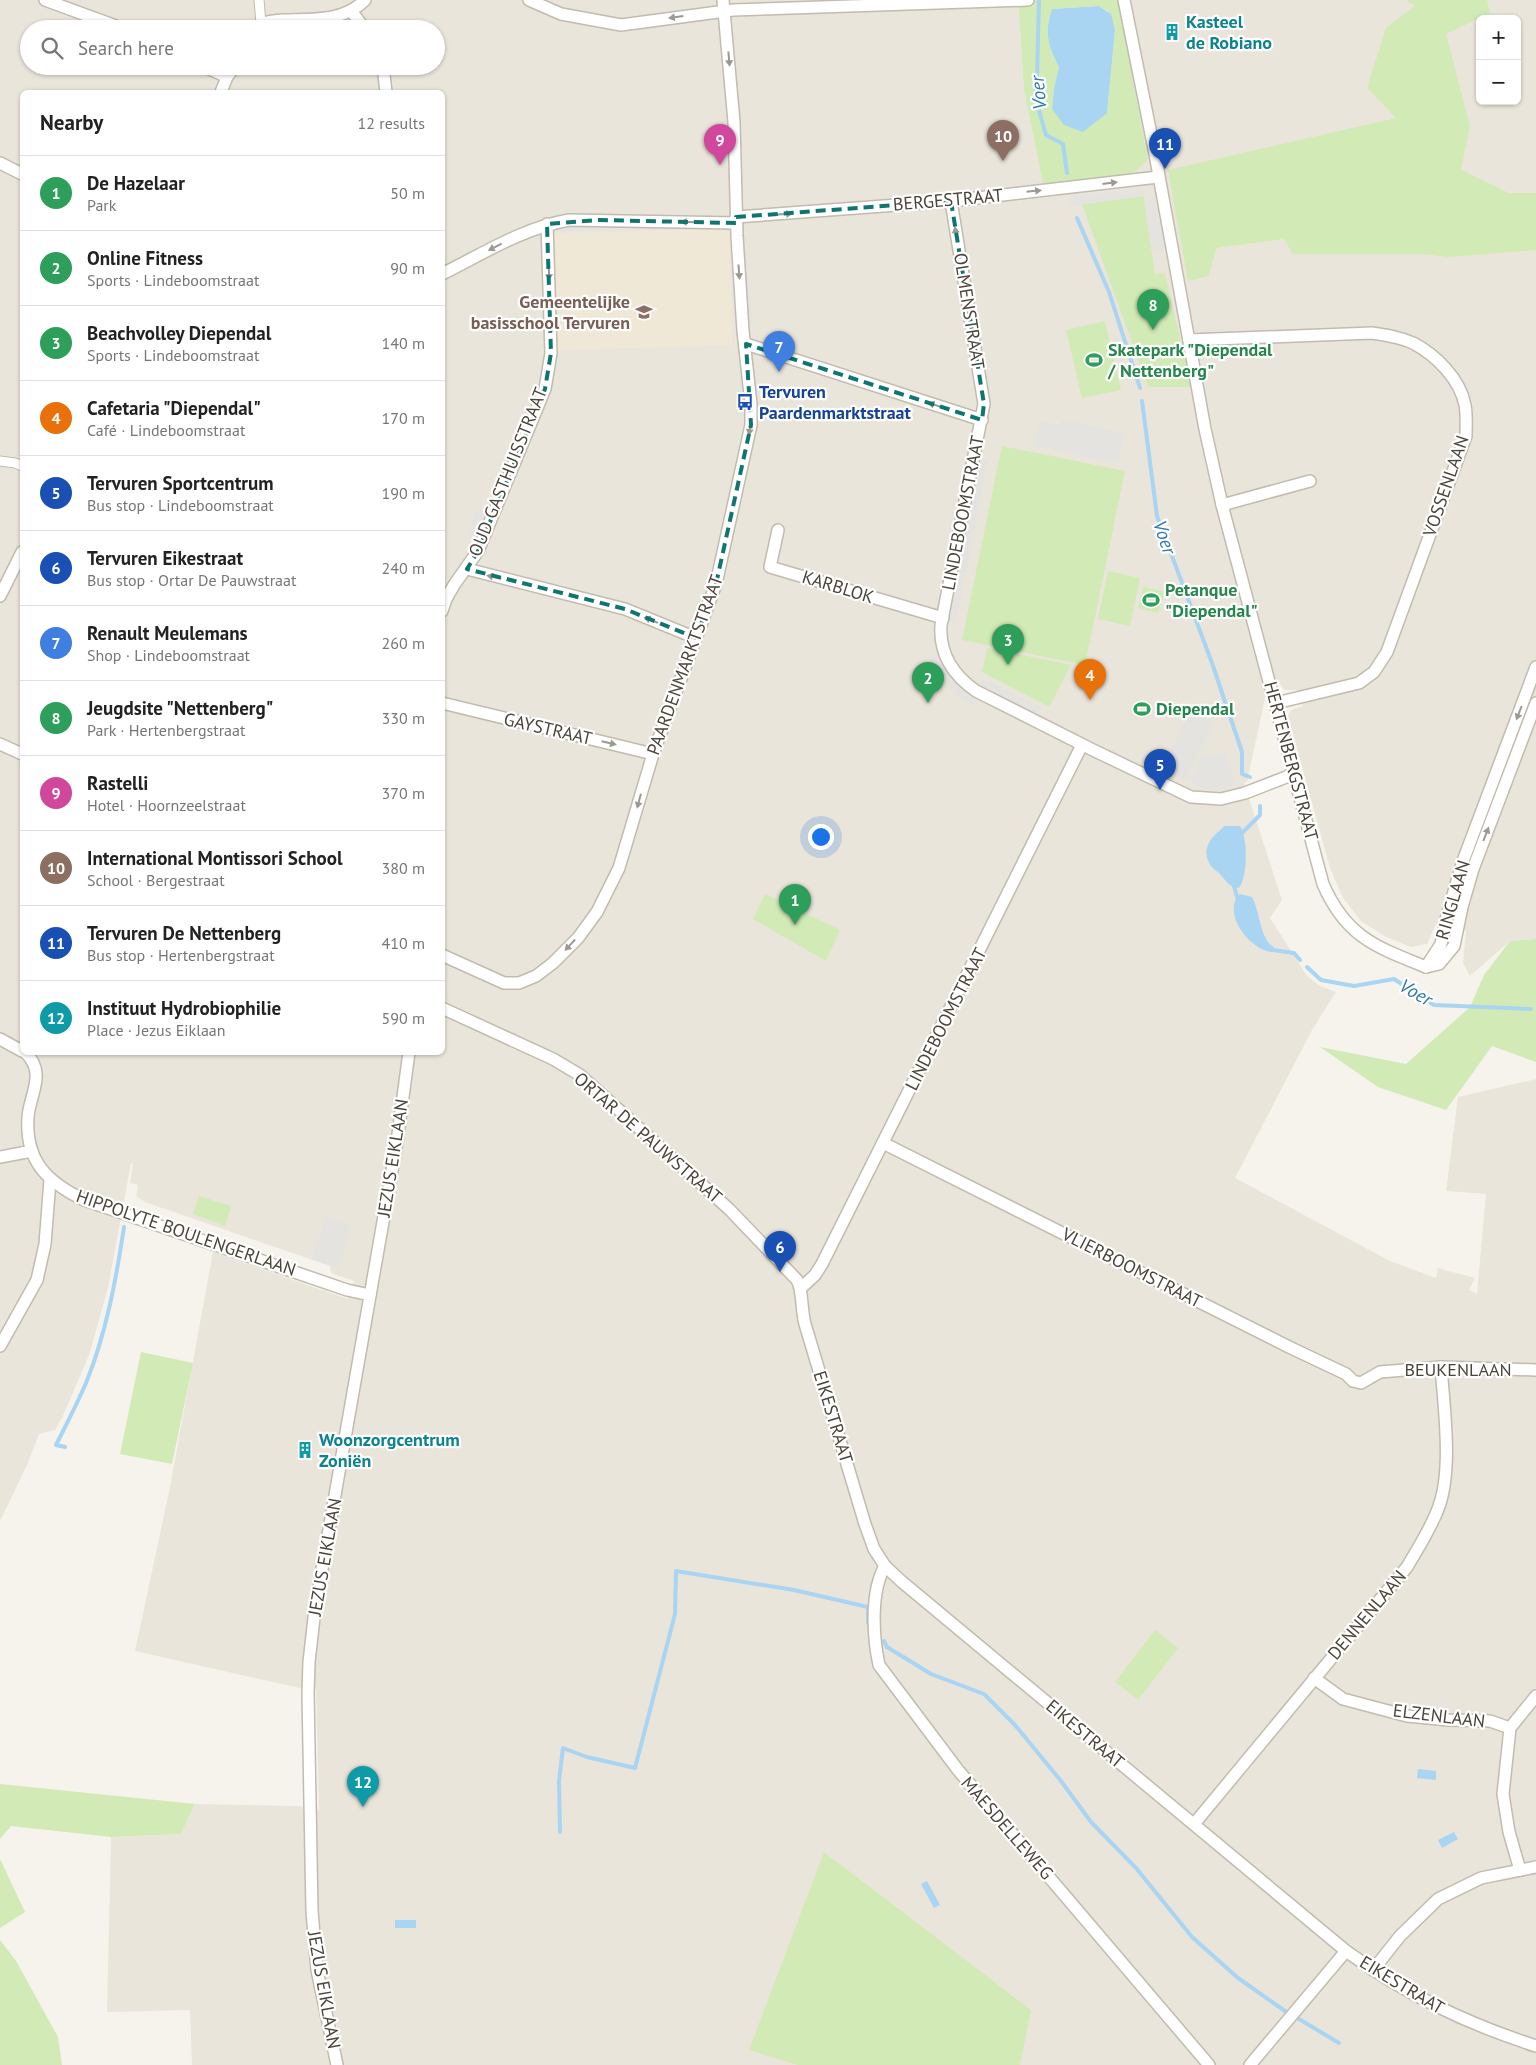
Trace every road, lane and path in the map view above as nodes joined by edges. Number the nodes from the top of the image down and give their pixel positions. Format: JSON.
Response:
{"nodes":[{"id":1,"x":45,"y":0,"type":"edge"},
{"id":2,"x":259,"y":0,"type":"edge"},
{"id":3,"x":365,"y":0,"type":"edge"},
{"id":4,"x":529,"y":0,"type":"edge"},
{"id":5,"x":1028,"y":0,"type":"edge"},
{"id":6,"x":1124,"y":0,"type":"edge"},
{"id":7,"x":724,"y":5,"type":"edge"},
{"id":8,"x":352,"y":12,"type":"junction"},
{"id":9,"x":99,"y":20,"type":"edge"},
{"id":10,"x":257,"y":20,"type":"edge"},
{"id":11,"x":294,"y":20,"type":"edge"},
{"id":12,"x":358,"y":20,"type":"edge"},
{"id":13,"x":223,"y":75,"type":"edge"},
{"id":14,"x":384,"y":75,"type":"edge"},
{"id":15,"x":227,"y":77,"type":"joint"},
{"id":16,"x":222,"y":90,"type":"edge"},
{"id":17,"x":386,"y":90,"type":"edge"},
{"id":18,"x":0,"y":163,"type":"edge"},
{"id":19,"x":20,"y":173,"type":"edge"},
{"id":20,"x":1158,"y":177,"type":"junction"},
{"id":21,"x":951,"y":201,"type":"junction"},
{"id":22,"x":736,"y":220,"type":"junction"},
{"id":23,"x":547,"y":224,"type":"junction"},
{"id":24,"x":445,"y":272,"type":"edge"},
{"id":25,"x":1189,"y":340,"type":"junction"},
{"id":26,"x":746,"y":344,"type":"junction"},
{"id":27,"x":982,"y":420,"type":"junction"},
{"id":28,"x":0,"y":461,"type":"edge"},
{"id":29,"x":19,"y":464,"type":"edge"},
{"id":30,"x":1310,"y":481,"type":"dead end"},
{"id":31,"x":1222,"y":505,"type":"junction"},
{"id":32,"x":778,"y":530,"type":"dead end"},
{"id":33,"x":20,"y":556,"type":"edge"},
{"id":34,"x":467,"y":569,"type":"junction"},
{"id":35,"x":445,"y":581,"type":"edge"},
{"id":36,"x":454,"y":585,"type":"junction"},
{"id":37,"x":0,"y":596,"type":"edge"},
{"id":38,"x":445,"y":601,"type":"edge"},
{"id":39,"x":943,"y":618,"type":"junction"},
{"id":40,"x":696,"y":638,"type":"junction"},
{"id":41,"x":1536,"y":667,"type":"edge"},
{"id":42,"x":1276,"y":703,"type":"junction"},
{"id":43,"x":1536,"y":703,"type":"edge"},
{"id":44,"x":445,"y":704,"type":"edge"},
{"id":45,"x":0,"y":744,"type":"edge"},
{"id":46,"x":1082,"y":745,"type":"junction"},
{"id":47,"x":20,"y":753,"type":"edge"},
{"id":48,"x":653,"y":754,"type":"junction"},
{"id":49,"x":1294,"y":774,"type":"junction"},
{"id":50,"x":445,"y":955,"type":"edge"},
{"id":51,"x":1426,"y":967,"type":"junction"},
{"id":52,"x":445,"y":1009,"type":"edge"},
{"id":53,"x":0,"y":1038,"type":"edge"},
{"id":54,"x":20,"y":1050,"type":"edge"},
{"id":55,"x":27,"y":1055,"type":"edge"},
{"id":56,"x":409,"y":1055,"type":"edge"},
{"id":57,"x":883,"y":1143,"type":"junction"},
{"id":58,"x":32,"y":1151,"type":"junction"},
{"id":59,"x":0,"y":1157,"type":"edge"},
{"id":60,"x":50,"y":1180,"type":"junction"},
{"id":61,"x":801,"y":1288,"type":"junction"},
{"id":62,"x":370,"y":1295,"type":"junction"},
{"id":63,"x":0,"y":1345,"type":"edge"},
{"id":64,"x":1442,"y":1367,"type":"junction"},
{"id":65,"x":1536,"y":1370,"type":"edge"},
{"id":66,"x":1380,"y":1372,"type":"joint"},
{"id":67,"x":885,"y":1566,"type":"junction"},
{"id":68,"x":1314,"y":1678,"type":"junction"},
{"id":69,"x":1536,"y":1696,"type":"edge"},
{"id":70,"x":1510,"y":1728,"type":"junction"},
{"id":71,"x":1194,"y":1824,"type":"junction"},
{"id":72,"x":1536,"y":1866,"type":"edge"},
{"id":73,"x":1520,"y":1870,"type":"junction"},
{"id":74,"x":1346,"y":1951,"type":"junction"},
{"id":75,"x":1373,"y":1970,"type":"junction"},
{"id":76,"x":1536,"y":2046,"type":"edge"},
{"id":77,"x":1210,"y":2064,"type":"edge"},
{"id":78,"x":337,"y":2065,"type":"edge"},
{"id":79,"x":1250,"y":2065,"type":"edge"}],
"edges":[{"from":1,"to":9,"type":"street"},
{"from":2,"to":10,"type":"street"},
{"from":3,"to":8,"type":"street"},
{"from":7,"to":4,"type":"street","one_way":true},
{"from":5,"to":7,"type":"street"},
{"from":6,"to":20,"type":"street","name":"HERTENBERGSTRAAT"},
{"from":7,"to":22,"type":"street","name":"PAARDENMARKTSTRAAT","one_way":true},
{"from":8,"to":11,"type":"street"},
{"from":8,"to":12,"type":"street"},
{"from":13,"to":15,"type":"street"},
{"from":14,"to":17,"type":"street"},
{"from":15,"to":16,"type":"street"},
{"from":18,"to":19,"type":"street"},
{"from":21,"to":20,"type":"street","name":"BERGESTRAAT","one_way":true},
{"from":20,"to":25,"type":"street","name":"HERTENBERGSTRAAT"},
{"from":22,"to":21,"type":"street","name":"BERGESTRAAT","one_way":true},
{"from":27,"to":21,"type":"street","name":"OLMENSTRAAT","one_way":true},
{"from":22,"to":23,"type":"street","name":"BERGESTRAAT","one_way":true},
{"from":22,"to":26,"type":"street","name":"PAARDENMARKTSTRAAT","one_way":true},
{"from":23,"to":24,"type":"street","name":"BERGESTRAAT","one_way":true},
{"from":23,"to":34,"type":"street","name":"OUD GASTHUISSTRAAT","one_way":true},
{"from":25,"to":31,"type":"street","name":"HERTENBERGSTRAAT"},
{"from":25,"to":42,"type":"street","name":"VOSSENLAAN"},
{"from":27,"to":26,"type":"street","name":"LINDEBOOMSTRAAT","one_way":true},
{"from":26,"to":40,"type":"street","name":"PAARDENMARKTSTRAAT","one_way":true},
{"from":27,"to":39,"type":"street","name":"LINDEBOOMSTRAAT"},
{"from":28,"to":29,"type":"street"},
{"from":30,"to":31,"type":"street"},
{"from":31,"to":42,"type":"street","name":"HERTENBERGSTRAAT"},
{"from":32,"to":39,"type":"street","name":"KARBLOK"},
{"from":33,"to":37,"type":"street"},
{"from":34,"to":36,"type":"street","name":"OUD GASTHUISSTRAAT"},
{"from":40,"to":34,"type":"street","one_way":true},
{"from":35,"to":36,"type":"street"},
{"from":36,"to":38,"type":"street","name":"OUD GASTHUISSTRAAT"},
{"from":39,"to":46,"type":"street","name":"LINDEBOOMSTRAAT"},
{"from":40,"to":48,"type":"street","name":"PAARDENMARKTSTRAAT"},
{"from":41,"to":51,"type":"street","name":"RINGLAAN","one_way":true},
{"from":42,"to":49,"type":"street","name":"HERTENBERGSTRAAT"},
{"from":51,"to":43,"type":"street","name":"RINGLAAN","one_way":true},
{"from":44,"to":48,"type":"street","name":"GAYSTRAAT","one_way":true},
{"from":45,"to":47,"type":"street"},
{"from":46,"to":49,"type":"street","name":"LINDEBOOMSTRAAT"},
{"from":46,"to":57,"type":"street","name":"LINDEBOOMSTRAAT"},
{"from":48,"to":50,"type":"street","name":"PAARDENMARKTSTRAAT","one_way":true},
{"from":49,"to":51,"type":"street","name":"HERTENBERGSTRAAT"},
{"from":52,"to":61,"type":"street","name":"ORTAR DE PAUWSTRAAT"},
{"from":53,"to":54,"type":"street","name":"HIPPOLYTE BOULENGERLAAN"},
{"from":55,"to":58,"type":"street","name":"HIPPOLYTE BOULENGERLAAN"},
{"from":56,"to":62,"type":"street","name":"JEZUS EIKLAAN"},
{"from":57,"to":61,"type":"street","name":"LINDEBOOMSTRAAT"},
{"from":57,"to":66,"type":"street","name":"VLIERBOOMSTRAAT"},
{"from":58,"to":59,"type":"street"},
{"from":58,"to":60,"type":"street","name":"HIPPOLYTE BOULENGERLAAN"},
{"from":60,"to":62,"type":"street","name":"HIPPOLYTE BOULENGERLAAN"},
{"from":60,"to":63,"type":"street"},
{"from":61,"to":67,"type":"street","name":"EIKESTRAAT"},
{"from":62,"to":78,"type":"street","name":"JEZUS EIKLAAN"},
{"from":64,"to":65,"type":"street","name":"BEUKENLAAN"},
{"from":64,"to":66,"type":"street","name":"BEUKENLAAN"},
{"from":64,"to":68,"type":"street","name":"DENNENLAAN"},
{"from":67,"to":71,"type":"street","name":"EIKESTRAAT"},
{"from":67,"to":77,"type":"street","name":"MAESDELLEWEG"},
{"from":68,"to":70,"type":"street","name":"ELZENLAAN"},
{"from":68,"to":71,"type":"street","name":"DENNENLAAN"},
{"from":69,"to":70,"type":"street"},
{"from":70,"to":73,"type":"street"},
{"from":71,"to":74,"type":"street","name":"EIKESTRAAT"},
{"from":72,"to":73,"type":"street"},
{"from":73,"to":75,"type":"street"},
{"from":74,"to":75,"type":"street","name":"EIKESTRAAT"},
{"from":74,"to":79,"type":"street"},
{"from":75,"to":76,"type":"street","name":"EIKESTRAAT"}]}
